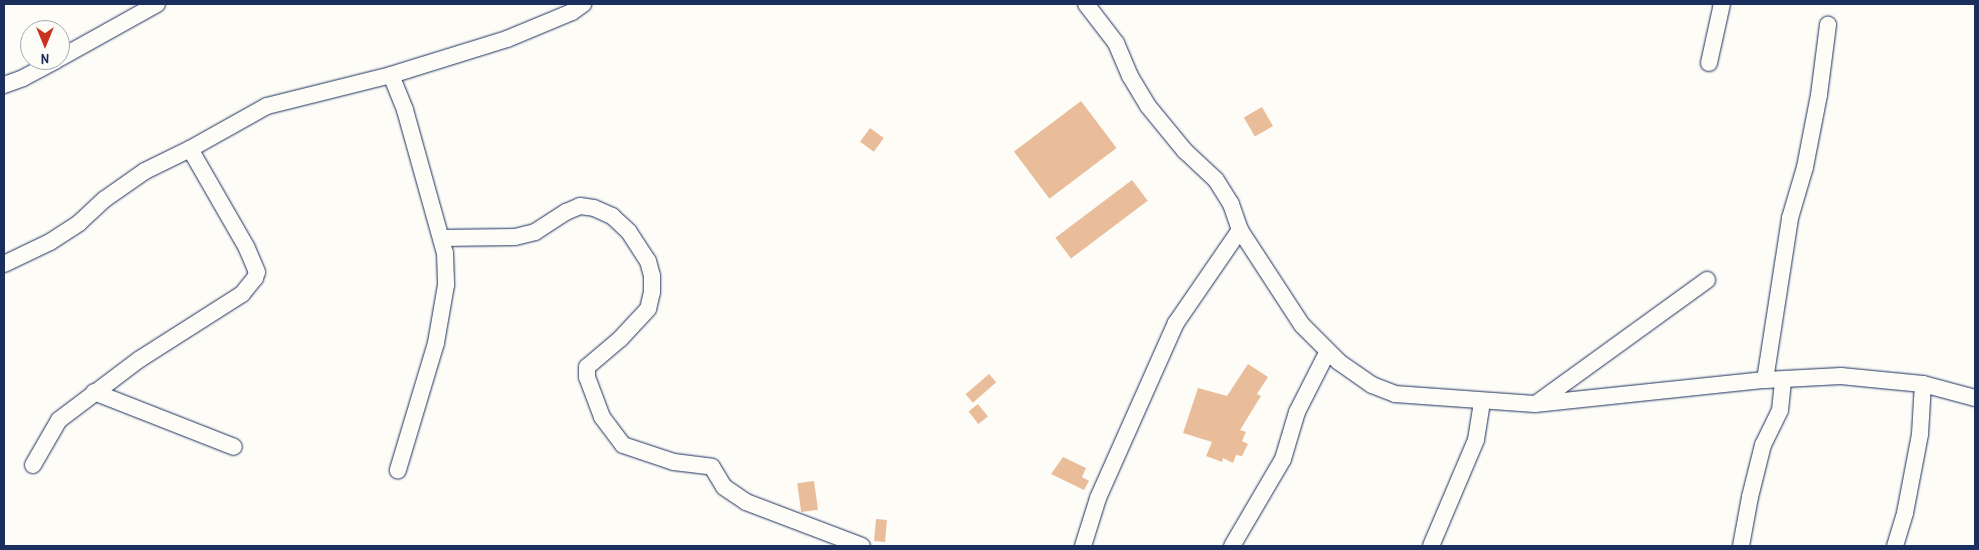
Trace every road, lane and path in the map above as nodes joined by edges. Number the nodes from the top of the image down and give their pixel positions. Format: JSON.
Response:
{"nodes":[{"id":1,"x":157,"y":4,"type":"edge"},
{"id":2,"x":583,"y":4,"type":"edge"},
{"id":3,"x":1086,"y":4,"type":"edge"},
{"id":4,"x":1722,"y":4,"type":"edge"},
{"id":5,"x":1828,"y":25,"type":"dead end"},
{"id":6,"x":70,"y":52,"type":"edge"},
{"id":7,"x":1709,"y":63,"type":"dead end"},
{"id":8,"x":38,"y":70,"type":"edge"},
{"id":9,"x":392,"y":75,"type":"junction"},
{"id":10,"x":4,"y":85,"type":"edge"},
{"id":11,"x":190,"y":149,"type":"junction"},
{"id":12,"x":1240,"y":230,"type":"junction"},
{"id":13,"x":441,"y":238,"type":"junction"},
{"id":14,"x":4,"y":264,"type":"edge"},
{"id":15,"x":1707,"y":280,"type":"dead end"},
{"id":16,"x":1328,"y":352,"type":"junction"},
{"id":17,"x":1765,"y":380,"type":"junction"},
{"id":18,"x":1783,"y":380,"type":"junction"},
{"id":19,"x":1922,"y":384,"type":"junction"},
{"id":20,"x":94,"y":392,"type":"junction"},
{"id":21,"x":1975,"y":398,"type":"edge"},
{"id":22,"x":1482,"y":401,"type":"junction"},
{"id":23,"x":1535,"y":404,"type":"junction"},
{"id":24,"x":234,"y":447,"type":"dead end"},
{"id":25,"x":33,"y":465,"type":"dead end"},
{"id":26,"x":398,"y":470,"type":"dead end"},
{"id":27,"x":862,"y":546,"type":"edge"},
{"id":28,"x":1083,"y":546,"type":"edge"},
{"id":29,"x":1232,"y":546,"type":"edge"},
{"id":30,"x":1431,"y":546,"type":"edge"},
{"id":31,"x":1741,"y":546,"type":"edge"},
{"id":32,"x":1895,"y":546,"type":"edge"}],
"edges":[{"from":1,"to":6,"type":"street"},
{"from":2,"to":9,"type":"street"},
{"from":3,"to":12,"type":"street"},
{"from":4,"to":7,"type":"street"},
{"from":5,"to":17,"type":"street"},
{"from":8,"to":10,"type":"street"},
{"from":9,"to":11,"type":"street"},
{"from":9,"to":13,"type":"street"},
{"from":11,"to":14,"type":"street"},
{"from":11,"to":20,"type":"street"},
{"from":12,"to":16,"type":"street"},
{"from":12,"to":28,"type":"street"},
{"from":13,"to":26,"type":"street"},
{"from":13,"to":27,"type":"street"},
{"from":15,"to":23,"type":"street"},
{"from":16,"to":22,"type":"street"},
{"from":16,"to":29,"type":"street"},
{"from":17,"to":18,"type":"street"},
{"from":17,"to":23,"type":"street"},
{"from":18,"to":19,"type":"street"},
{"from":18,"to":31,"type":"street"},
{"from":19,"to":21,"type":"street"},
{"from":19,"to":32,"type":"street"},
{"from":20,"to":24,"type":"street"},
{"from":20,"to":25,"type":"street"},
{"from":22,"to":23,"type":"street"},
{"from":22,"to":30,"type":"street"}]}
